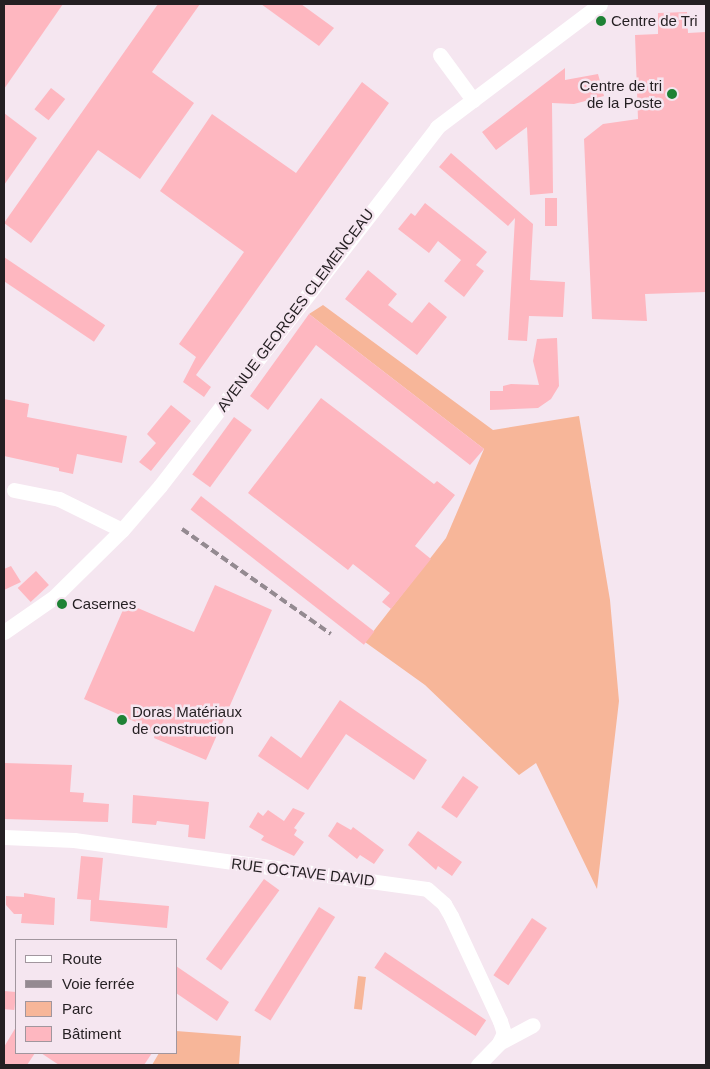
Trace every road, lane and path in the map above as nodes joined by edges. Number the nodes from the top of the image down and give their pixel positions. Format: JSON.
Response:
{"nodes":[{"id":1,"x":600,"y":4,"type":"edge"},
{"id":2,"x":440,"y":55,"type":"dead end"},
{"id":3,"x":473,"y":100,"type":"junction"},
{"id":4,"x":14,"y":490,"type":"dead end"},
{"id":5,"x":122,"y":530,"type":"junction"},
{"id":6,"x":4,"y":632,"type":"edge"},
{"id":7,"x":4,"y":837,"type":"edge"},
{"id":8,"x":533,"y":1025,"type":"dead end"},
{"id":9,"x":498,"y":1042,"type":"junction"},
{"id":10,"x":478,"y":1065,"type":"edge"}],
"edges":[{"from":1,"to":3,"type":"street","name":"AVENUE GEORGES CLEMENCEAU"},
{"from":2,"to":3,"type":"street"},
{"from":3,"to":5,"type":"street","name":"AVENUE GEORGES CLEMENCEAU"},
{"from":4,"to":5,"type":"street"},
{"from":5,"to":6,"type":"street","name":"AVENUE GEORGES CLEMENCEAU"},
{"from":7,"to":9,"type":"street","name":"RUE OCTAVE DAVID"},
{"from":8,"to":9,"type":"street"},
{"from":9,"to":10,"type":"street"}]}
